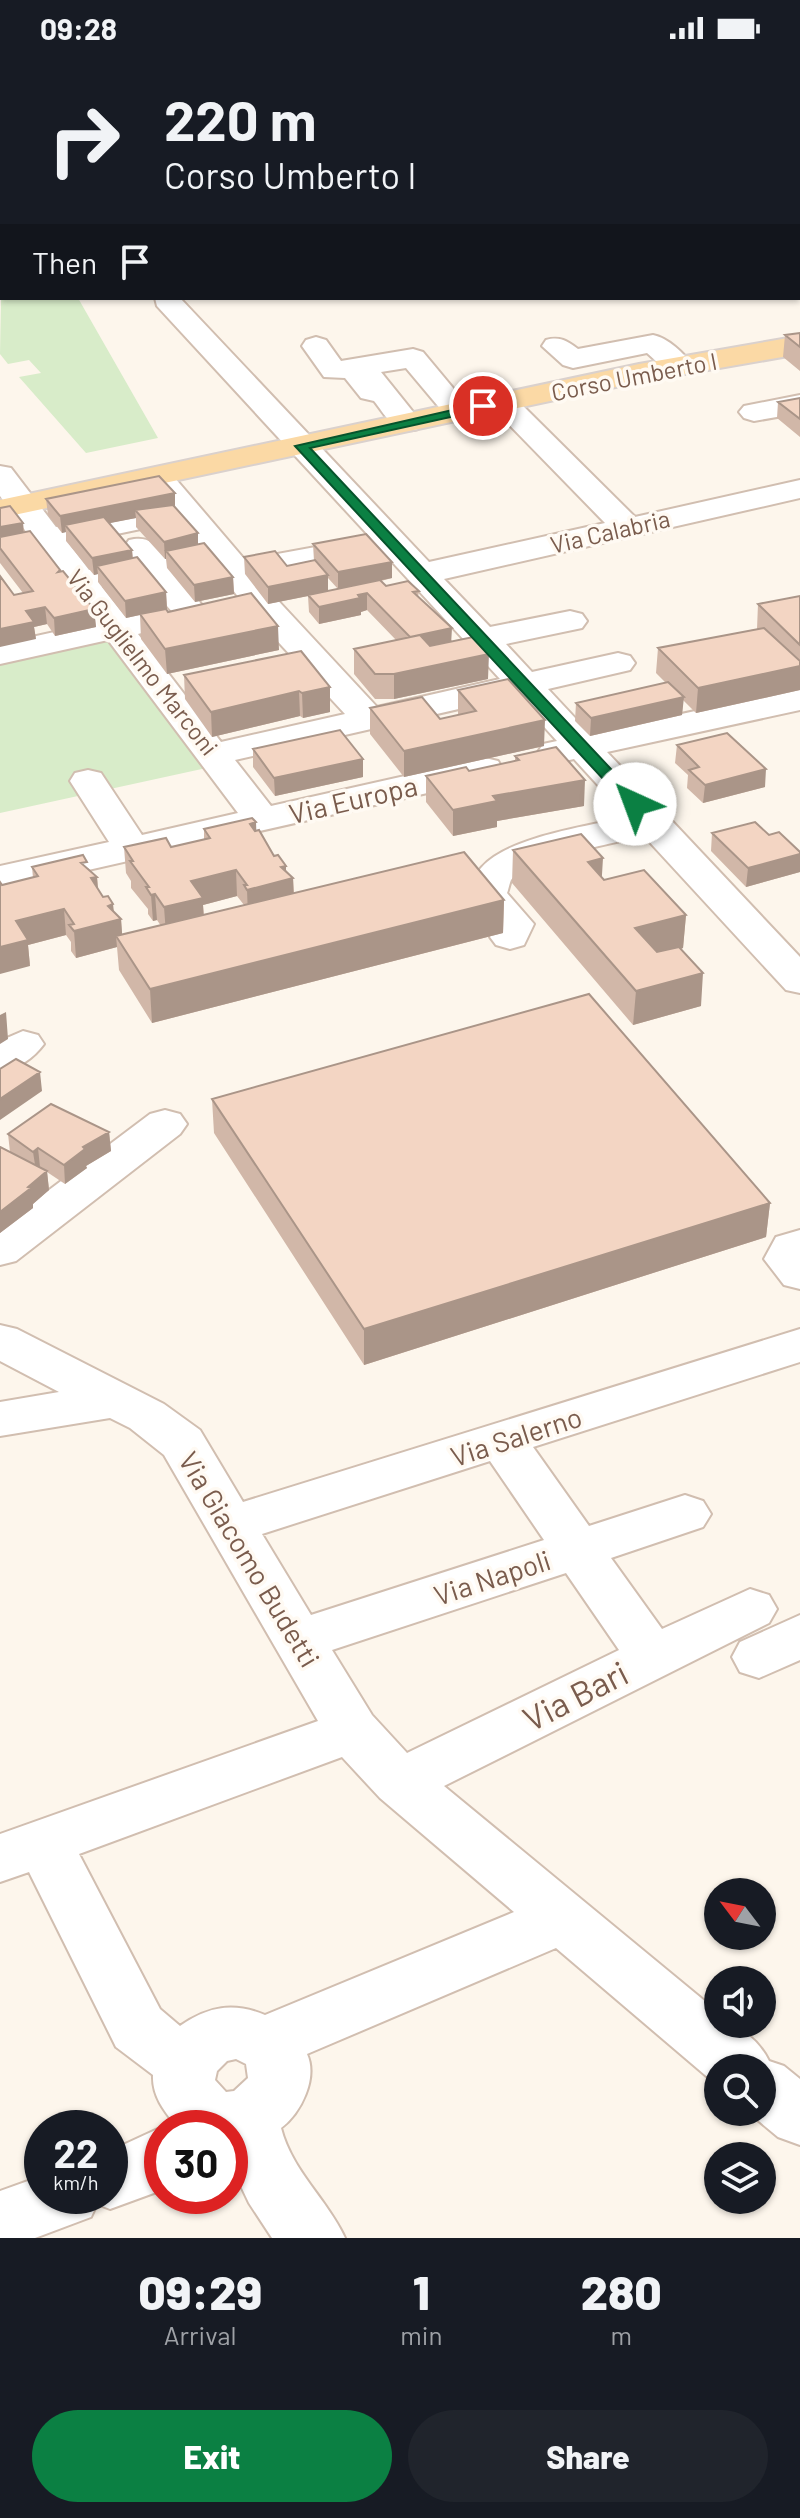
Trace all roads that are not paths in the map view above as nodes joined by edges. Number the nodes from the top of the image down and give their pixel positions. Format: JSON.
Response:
{"nodes":[{"id":1,"x":167,"y":300,"type":"dead end"},
{"id":2,"x":800,"y":345,"type":"edge"},
{"id":3,"x":316,"y":346,"type":"dead end"},
{"id":4,"x":556,"y":346,"type":"dead end"},
{"id":5,"x":679,"y":366,"type":"junction"},
{"id":6,"x":383,"y":393,"type":"junction"},
{"id":7,"x":503,"y":402,"type":"junction"},
{"id":8,"x":800,"y":404,"type":"edge"},
{"id":9,"x":458,"y":412,"type":"junction"},
{"id":10,"x":754,"y":412,"type":"dead end"},
{"id":11,"x":407,"y":423,"type":"junction"},
{"id":12,"x":301,"y":446,"type":"junction"},
{"id":13,"x":0,"y":475,"type":"edge"},
{"id":14,"x":157,"y":477,"type":"junction"},
{"id":15,"x":800,"y":489,"type":"edge"},
{"id":16,"x":11,"y":507,"type":"edge"},
{"id":17,"x":187,"y":510,"type":"junction"},
{"id":18,"x":121,"y":523,"type":"junction"},
{"id":19,"x":627,"y":527,"type":"junction"},
{"id":20,"x":47,"y":538,"type":"junction"},
{"id":21,"x":391,"y":542,"type":"junction"},
{"id":22,"x":0,"y":548,"type":"edge"},
{"id":23,"x":230,"y":563,"type":"junction"},
{"id":24,"x":155,"y":567,"type":"junction"},
{"id":25,"x":415,"y":581,"type":"junction"},
{"id":26,"x":81,"y":582,"type":"junction"},
{"id":27,"x":257,"y":599,"type":"junction"},
{"id":28,"x":191,"y":613,"type":"junction"},
{"id":29,"x":570,"y":621,"type":"dead end"},
{"id":30,"x":117,"y":629,"type":"junction"},
{"id":31,"x":481,"y":639,"type":"junction"},
{"id":32,"x":0,"y":654,"type":"edge"},
{"id":33,"x":618,"y":663,"type":"dead end"},
{"id":34,"x":523,"y":684,"type":"junction"},
{"id":35,"x":800,"y":699,"type":"edge"},
{"id":36,"x":369,"y":719,"type":"junction"},
{"id":37,"x":581,"y":747,"type":"junction"},
{"id":38,"x":214,"y":754,"type":"junction"},
{"id":39,"x":88,"y":781,"type":"dead end"},
{"id":40,"x":262,"y":820,"type":"junction"},
{"id":41,"x":652,"y":823,"type":"junction"},
{"id":42,"x":133,"y":849,"type":"junction"},
{"id":43,"x":0,"y":878,"type":"edge"},
{"id":44,"x":510,"y":937,"type":"dead end"},
{"id":45,"x":800,"y":981,"type":"edge"},
{"id":46,"x":165,"y":1124,"type":"dead end"},
{"id":47,"x":0,"y":1250,"type":"edge"},
{"id":48,"x":0,"y":1341,"type":"edge"},
{"id":49,"x":800,"y":1345,"type":"edge"},
{"id":50,"x":114,"y":1400,"type":"junction"},
{"id":51,"x":0,"y":1419,"type":"edge"},
{"id":52,"x":502,"y":1441,"type":"junction"},
{"id":53,"x":685,"y":1514,"type":"dead end"},
{"id":54,"x":232,"y":1524,"type":"junction"},
{"id":55,"x":578,"y":1549,"type":"junction"},
{"id":56,"x":770,"y":1634,"type":"edge"},
{"id":57,"x":299,"y":1640,"type":"junction"},
{"id":58,"x":652,"y":1656,"type":"junction"},
{"id":59,"x":352,"y":1731,"type":"junction"},
{"id":60,"x":400,"y":1782,"type":"junction"},
{"id":61,"x":22,"y":1850,"type":"edge"},
{"id":62,"x":561,"y":1919,"type":"junction"},
{"id":63,"x":266,"y":2043,"type":"junction"},
{"id":64,"x":724,"y":2054,"type":"edge"},
{"id":65,"x":187,"y":2060,"type":"junction"},
{"id":66,"x":776,"y":2097,"type":"edge"},
{"id":67,"x":199,"y":2110,"type":"edge"},
{"id":68,"x":248,"y":2114,"type":"edge"},
{"id":69,"x":800,"y":2117,"type":"edge"},
{"id":70,"x":248,"y":2144,"type":"edge"},
{"id":71,"x":24,"y":2212,"type":"edge"},
{"id":72,"x":0,"y":2221,"type":"edge"},
{"id":73,"x":312,"y":2238,"type":"edge"}],
"edges":[{"from":1,"to":12,"type":"street"},
{"from":2,"to":5,"type":"main road","name":"Corso Umberto I"},
{"from":3,"to":6,"type":"street"},
{"from":4,"to":5,"type":"street"},
{"from":5,"to":7,"type":"main road","name":"Corso Umberto I"},
{"from":6,"to":9,"type":"street"},
{"from":6,"to":11,"type":"street"},
{"from":7,"to":9,"type":"main road","name":"Corso Umberto I"},
{"from":7,"to":19,"type":"street"},
{"from":8,"to":10,"type":"street"},
{"from":9,"to":11,"type":"main road","name":"Corso Umberto I"},
{"from":11,"to":12,"type":"main road","name":"Corso Umberto I"},
{"from":12,"to":14,"type":"main road","name":"Corso Umberto I"},
{"from":12,"to":21,"type":"street"},
{"from":13,"to":16,"type":"street","name":"Via Guglielmo Marconi"},
{"from":14,"to":16,"type":"main road","name":"Corso Umberto I"},
{"from":14,"to":17,"type":"street"},
{"from":15,"to":19,"type":"street","name":"Via Calabria"},
{"from":16,"to":20,"type":"street","name":"Via Guglielmo Marconi"},
{"from":17,"to":18,"type":"street"},
{"from":17,"to":23,"type":"street"},
{"from":18,"to":20,"type":"street"},
{"from":18,"to":24,"type":"street"},
{"from":19,"to":25,"type":"street","name":"Via Calabria"},
{"from":20,"to":22,"type":"street"},
{"from":20,"to":26,"type":"street","name":"Via Guglielmo Marconi"},
{"from":21,"to":23,"type":"street"},
{"from":21,"to":25,"type":"street"},
{"from":23,"to":24,"type":"street"},
{"from":23,"to":27,"type":"street"},
{"from":24,"to":26,"type":"street"},
{"from":24,"to":28,"type":"street"},
{"from":25,"to":31,"type":"street"},
{"from":26,"to":30,"type":"street","name":"Via Guglielmo Marconi"},
{"from":27,"to":28,"type":"street"},
{"from":27,"to":36,"type":"street"},
{"from":28,"to":30,"type":"street"},
{"from":29,"to":31,"type":"street"},
{"from":30,"to":32,"type":"street"},
{"from":30,"to":38,"type":"street","name":"Via Guglielmo Marconi"},
{"from":31,"to":34,"type":"street"},
{"from":33,"to":34,"type":"street"},
{"from":34,"to":36,"type":"street"},
{"from":34,"to":37,"type":"street"},
{"from":35,"to":37,"type":"street","name":"Via Europa"},
{"from":36,"to":38,"type":"street"},
{"from":37,"to":40,"type":"street","name":"Via Europa"},
{"from":37,"to":41,"type":"street"},
{"from":38,"to":40,"type":"street","name":"Via Guglielmo Marconi"},
{"from":39,"to":42,"type":"street"},
{"from":40,"to":42,"type":"street","name":"Via Europa"},
{"from":41,"to":44,"type":"street"},
{"from":41,"to":45,"type":"street"},
{"from":42,"to":43,"type":"street","name":"Via Europa"},
{"from":46,"to":47,"type":"street"},
{"from":48,"to":50,"type":"street","name":"Via Giacomo Budetti"},
{"from":49,"to":52,"type":"street","name":"Via Salerno"},
{"from":50,"to":51,"type":"street"},
{"from":50,"to":54,"type":"street","name":"Via Giacomo Budetti"},
{"from":52,"to":54,"type":"street","name":"Via Salerno"},
{"from":52,"to":55,"type":"street"},
{"from":53,"to":55,"type":"street","name":"Via Napoli"},
{"from":54,"to":57,"type":"street","name":"Via Giacomo Budetti"},
{"from":55,"to":57,"type":"street","name":"Via Napoli"},
{"from":55,"to":58,"type":"street"},
{"from":56,"to":58,"type":"street","name":"Via Bari"},
{"from":57,"to":59,"type":"street","name":"Via Giacomo Budetti"},
{"from":58,"to":60,"type":"street","name":"Via Bari"},
{"from":59,"to":60,"type":"street","name":"Via Giacomo Budetti"},
{"from":59,"to":61,"type":"street"},
{"from":60,"to":62,"type":"street","name":"Via Giacomo Budetti"},
{"from":61,"to":65,"type":"street"},
{"from":62,"to":63,"type":"street"},
{"from":62,"to":64,"type":"street","name":"Via Giacomo Budetti"},
{"from":63,"to":65,"type":"street"},
{"from":63,"to":68,"type":"street"},
{"from":65,"to":67,"type":"street"},
{"from":66,"to":69,"type":"street"},
{"from":70,"to":73,"type":"street"},
{"from":71,"to":72,"type":"street"}]}
